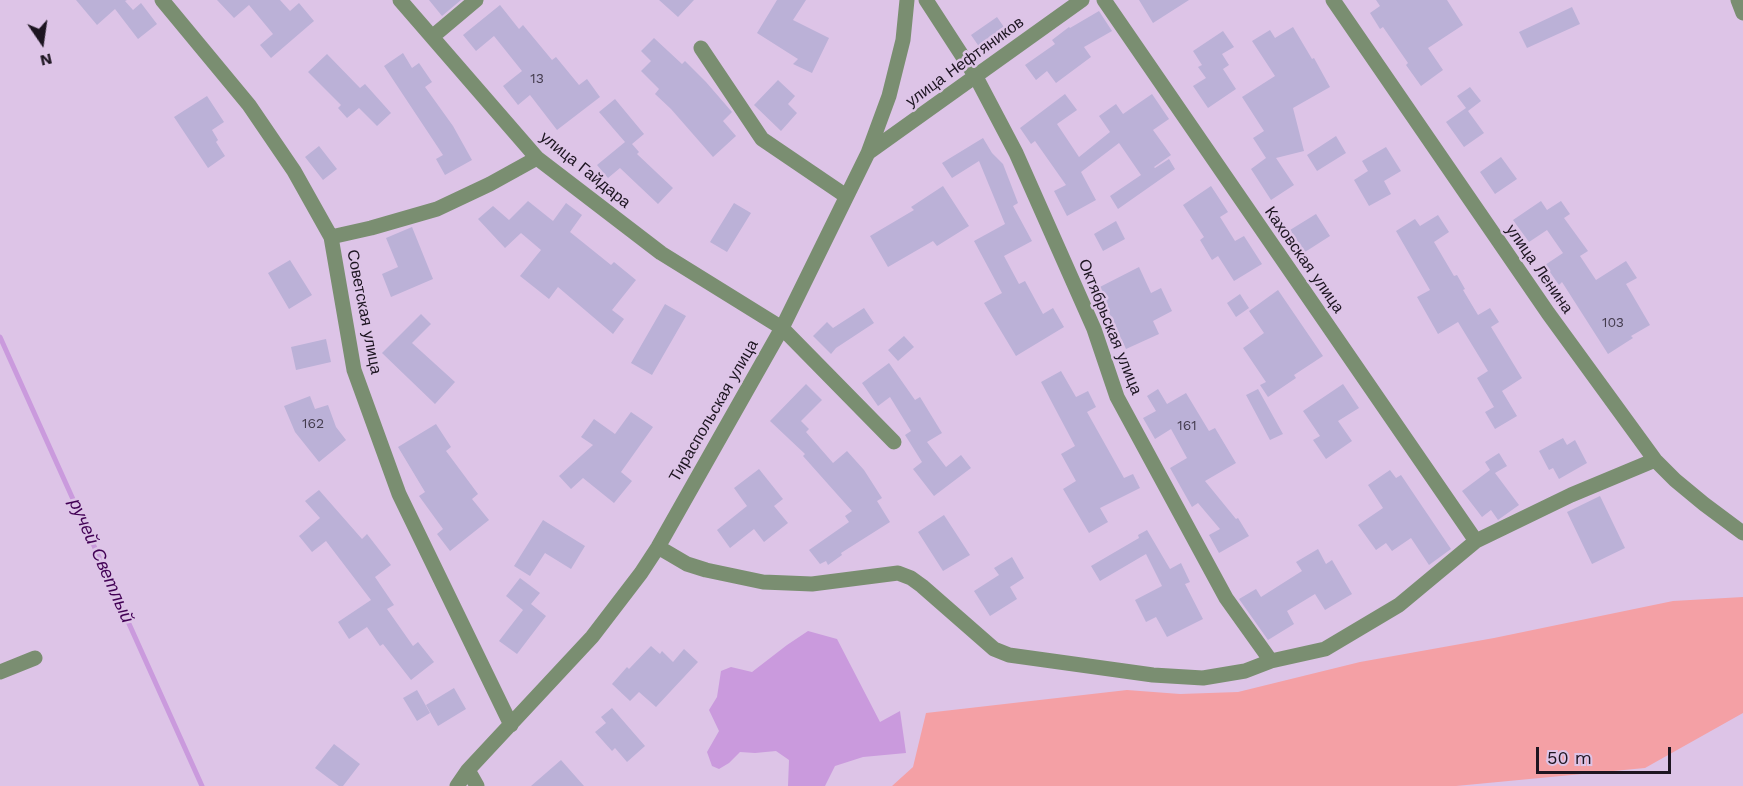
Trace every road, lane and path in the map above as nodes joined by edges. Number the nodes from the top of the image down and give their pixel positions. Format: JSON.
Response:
{"nodes":[{"id":1,"x":162,"y":0,"type":"edge"},
{"id":2,"x":400,"y":0,"type":"edge"},
{"id":3,"x":476,"y":0,"type":"edge"},
{"id":4,"x":907,"y":0,"type":"edge"},
{"id":5,"x":926,"y":0,"type":"edge"},
{"id":6,"x":1082,"y":0,"type":"edge"},
{"id":7,"x":1104,"y":0,"type":"edge"},
{"id":8,"x":1333,"y":0,"type":"edge"},
{"id":9,"x":1738,"y":0,"type":"edge"},
{"id":10,"x":1743,"y":13,"type":"edge"},
{"id":11,"x":432,"y":37,"type":"junction"},
{"id":12,"x":701,"y":48,"type":"dead end"},
{"id":13,"x":976,"y":77,"type":"junction"},
{"id":14,"x":868,"y":153,"type":"junction"},
{"id":15,"x":537,"y":159,"type":"junction"},
{"id":16,"x":846,"y":196,"type":"junction"},
{"id":17,"x":331,"y":237,"type":"junction"},
{"id":18,"x":782,"y":328,"type":"junction"},
{"id":19,"x":894,"y":442,"type":"dead end"},
{"id":20,"x":1655,"y":460,"type":"junction"},
{"id":21,"x":1743,"y":533,"type":"edge"},
{"id":22,"x":1476,"y":541,"type":"junction"},
{"id":23,"x":658,"y":547,"type":"junction"},
{"id":24,"x":35,"y":658,"type":"dead end"},
{"id":25,"x":1271,"y":661,"type":"junction"},
{"id":26,"x":0,"y":672,"type":"edge"},
{"id":27,"x":510,"y":725,"type":"junction"},
{"id":28,"x":468,"y":770,"type":"junction"},
{"id":29,"x":457,"y":786,"type":"edge"},
{"id":30,"x":477,"y":786,"type":"edge"}],
"edges":[{"from":1,"to":17,"type":"street","name":"Советская улица"},
{"from":2,"to":11,"type":"street","name":"улица Гайдара"},
{"from":3,"to":11,"type":"street"},
{"from":4,"to":14,"type":"street","name":"Тираспольская улица"},
{"from":5,"to":13,"type":"street","name":"Октябрьская улица"},
{"from":6,"to":13,"type":"street","name":"улица Нефтяников"},
{"from":7,"to":22,"type":"street","name":"Каховская улица"},
{"from":8,"to":20,"type":"street","name":"улица Ленина"},
{"from":9,"to":10,"type":"street"},
{"from":11,"to":15,"type":"street","name":"улица Гайдара"},
{"from":12,"to":16,"type":"street"},
{"from":13,"to":14,"type":"street","name":"улица Нефтяников"},
{"from":13,"to":25,"type":"street","name":"Октябрьская улица"},
{"from":14,"to":16,"type":"street","name":"Тираспольская улица"},
{"from":15,"to":17,"type":"street"},
{"from":15,"to":18,"type":"street","name":"улица Гайдара"},
{"from":16,"to":18,"type":"street","name":"Тираспольская улица"},
{"from":17,"to":27,"type":"street","name":"Советская улица"},
{"from":18,"to":19,"type":"street","name":"улица Гайдара"},
{"from":18,"to":23,"type":"street","name":"Тираспольская улица"},
{"from":20,"to":21,"type":"street","name":"улица Ленина"},
{"from":20,"to":22,"type":"street"},
{"from":22,"to":25,"type":"street"},
{"from":23,"to":25,"type":"street"},
{"from":23,"to":27,"type":"street","name":"Тираспольская улица"},
{"from":24,"to":26,"type":"street"},
{"from":27,"to":28,"type":"street","name":"Тираспольская улица"},
{"from":28,"to":29,"type":"street","name":"Тираспольская улица"},
{"from":28,"to":30,"type":"street"}]}
